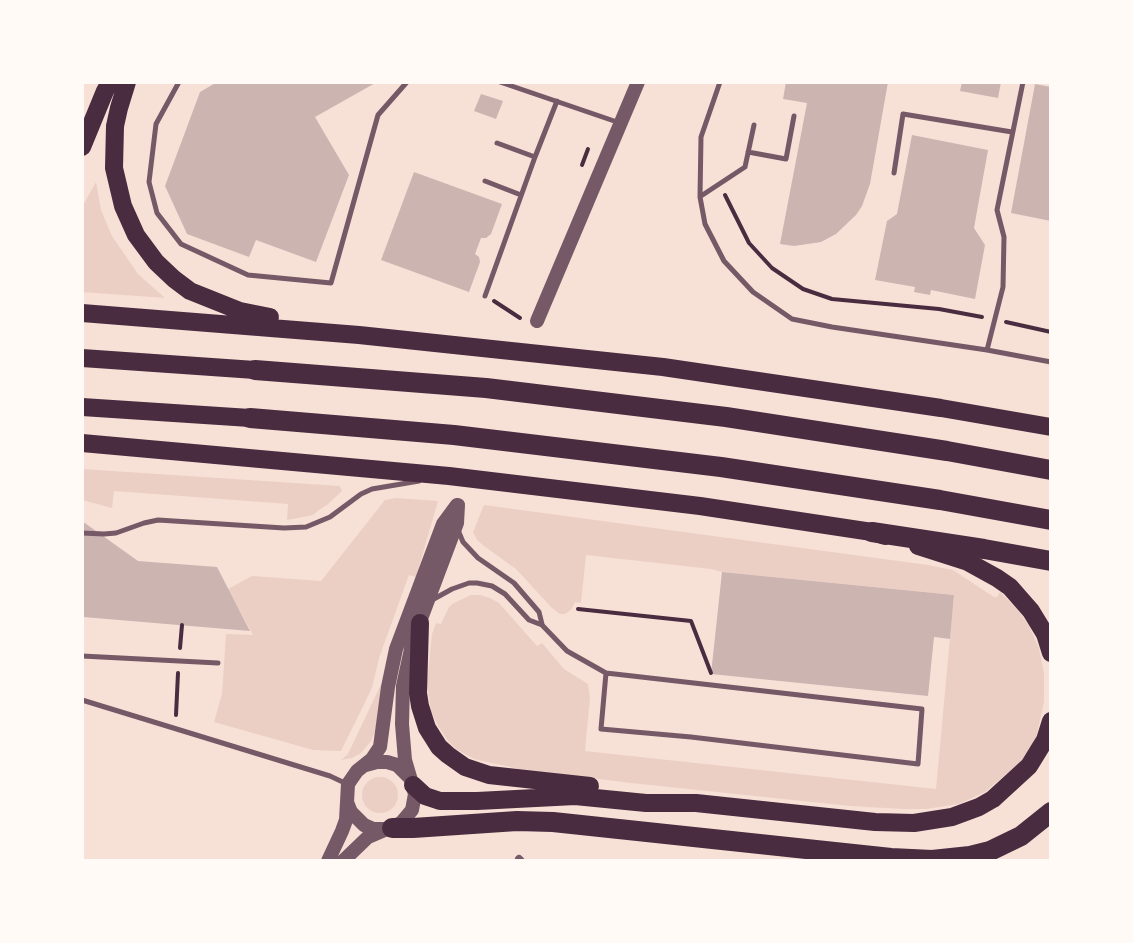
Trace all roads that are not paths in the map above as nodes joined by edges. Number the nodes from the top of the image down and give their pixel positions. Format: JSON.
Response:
{"nodes":[{"id":1,"x":110,"y":82,"type":"edge"},
{"id":2,"x":127,"y":82,"type":"edge"},
{"id":3,"x":179,"y":82,"type":"edge"},
{"id":4,"x":407,"y":82,"type":"edge"},
{"id":5,"x":500,"y":82,"type":"edge"},
{"id":6,"x":638,"y":82,"type":"edge"},
{"id":7,"x":720,"y":82,"type":"edge"},
{"id":8,"x":1023,"y":82,"type":"edge"},
{"id":9,"x":557,"y":101,"type":"junction"},
{"id":10,"x":794,"y":116,"type":"dead end"},
{"id":11,"x":621,"y":123,"type":"junction"},
{"id":12,"x":754,"y":125,"type":"dead end"},
{"id":13,"x":1012,"y":132,"type":"junction"},
{"id":14,"x":497,"y":143,"type":"dead end"},
{"id":15,"x":82,"y":147,"type":"edge"},
{"id":16,"x":748,"y":152,"type":"junction"},
{"id":17,"x":535,"y":157,"type":"junction"},
{"id":18,"x":894,"y":173,"type":"dead end"},
{"id":19,"x":485,"y":181,"type":"dead end"},
{"id":20,"x":521,"y":195,"type":"junction"},
{"id":21,"x":700,"y":197,"type":"junction"},
{"id":22,"x":485,"y":296,"type":"dead end"},
{"id":23,"x":82,"y":313,"type":"edge"},
{"id":24,"x":530,"y":320,"type":"road end"},
{"id":25,"x":359,"y":335,"type":"junction"},
{"id":26,"x":987,"y":350,"type":"junction"},
{"id":27,"x":82,"y":358,"type":"edge"},
{"id":28,"x":1051,"y":362,"type":"edge"},
{"id":29,"x":255,"y":370,"type":"joint"},
{"id":30,"x":82,"y":407,"type":"edge"},
{"id":31,"x":250,"y":418,"type":"joint"},
{"id":32,"x":1051,"y":427,"type":"edge"},
{"id":33,"x":82,"y":443,"type":"edge"},
{"id":34,"x":1051,"y":470,"type":"edge"},
{"id":35,"x":449,"y":476,"type":"junction"},
{"id":36,"x":1051,"y":520,"type":"edge"},
{"id":37,"x":457,"y":523,"type":"junction"},
{"id":38,"x":872,"y":532,"type":"junction"},
{"id":39,"x":82,"y":533,"type":"edge"},
{"id":40,"x":1051,"y":561,"type":"edge"},
{"id":41,"x":427,"y":602,"type":"junction"},
{"id":42,"x":420,"y":623,"type":"junction"},
{"id":43,"x":542,"y":625,"type":"junction"},
{"id":44,"x":1051,"y":653,"type":"edge"},
{"id":45,"x":82,"y":656,"type":"edge"},
{"id":46,"x":218,"y":663,"type":"dead end"},
{"id":47,"x":606,"y":673,"type":"junction"},
{"id":48,"x":82,"y":700,"type":"edge"},
{"id":49,"x":1051,"y":721,"type":"edge"},
{"id":50,"x":366,"y":765,"type":"junction"},
{"id":51,"x":411,"y":781,"type":"junction"},
{"id":52,"x":348,"y":784,"type":"junction"},
{"id":53,"x":347,"y":801,"type":"junction"},
{"id":54,"x":696,"y":803,"type":"junction"},
{"id":55,"x":1051,"y":812,"type":"edge"},
{"id":56,"x":388,"y":829,"type":"junction"},
{"id":57,"x":328,"y":861,"type":"edge"},
{"id":58,"x":343,"y":861,"type":"edge"}],
"edges":[{"from":1,"to":15,"type":"highway"},
{"from":2,"to":25,"type":"highway"},
{"from":3,"to":4,"type":"lane"},
{"from":5,"to":9,"type":"lane"},
{"from":6,"to":11,"type":"street"},
{"from":7,"to":21,"type":"lane"},
{"from":8,"to":13,"type":"lane"},
{"from":9,"to":11,"type":"lane"},
{"from":9,"to":17,"type":"lane"},
{"from":10,"to":16,"type":"lane"},
{"from":11,"to":24,"type":"street"},
{"from":12,"to":16,"type":"lane"},
{"from":13,"to":18,"type":"lane"},
{"from":13,"to":26,"type":"lane"},
{"from":14,"to":17,"type":"lane"},
{"from":16,"to":21,"type":"lane"},
{"from":17,"to":20,"type":"lane"},
{"from":19,"to":20,"type":"lane"},
{"from":20,"to":22,"type":"lane"},
{"from":21,"to":26,"type":"lane"},
{"from":23,"to":25,"type":"highway"},
{"from":25,"to":32,"type":"highway"},
{"from":26,"to":28,"type":"lane"},
{"from":27,"to":29,"type":"highway"},
{"from":29,"to":34,"type":"highway"},
{"from":30,"to":31,"type":"highway"},
{"from":31,"to":36,"type":"highway"},
{"from":33,"to":35,"type":"highway"},
{"from":35,"to":38,"type":"highway"},
{"from":35,"to":39,"type":"lane"},
{"from":37,"to":41,"type":"street"},
{"from":37,"to":43,"type":"lane"},
{"from":37,"to":50,"type":"street"},
{"from":38,"to":40,"type":"highway"},
{"from":38,"to":44,"type":"highway"},
{"from":41,"to":42,"type":"street"},
{"from":41,"to":43,"type":"lane"},
{"from":42,"to":51,"type":"street"},
{"from":42,"to":54,"type":"highway"},
{"from":43,"to":47,"type":"lane"},
{"from":45,"to":46,"type":"lane"},
{"from":47,"to":47,"type":"lane"},
{"from":48,"to":52,"type":"lane"},
{"from":49,"to":54,"type":"highway"},
{"from":50,"to":51,"type":"street"},
{"from":50,"to":52,"type":"street"},
{"from":51,"to":54,"type":"highway"},
{"from":51,"to":56,"type":"street"},
{"from":52,"to":53,"type":"street"},
{"from":53,"to":56,"type":"street"},
{"from":53,"to":57,"type":"street"},
{"from":55,"to":56,"type":"highway"},
{"from":56,"to":58,"type":"street"}]}
